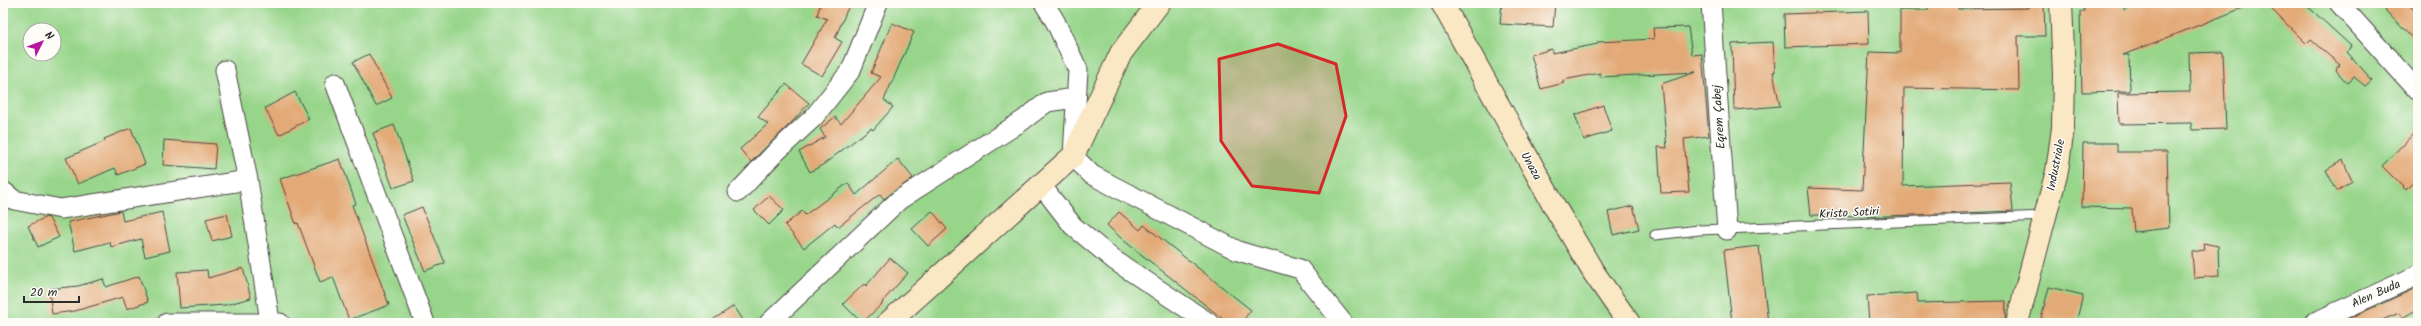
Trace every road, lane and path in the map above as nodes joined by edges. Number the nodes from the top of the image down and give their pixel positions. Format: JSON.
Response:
{"nodes":[{"id":1,"x":878,"y":3,"type":"edge"},
{"id":2,"x":1044,"y":3,"type":"edge"},
{"id":3,"x":1159,"y":3,"type":"edge"},
{"id":4,"x":1442,"y":3,"type":"edge"},
{"id":5,"x":1711,"y":3,"type":"edge"},
{"id":6,"x":2062,"y":3,"type":"edge"},
{"id":7,"x":2339,"y":3,"type":"edge"},
{"id":8,"x":225,"y":70,"type":"dead end"},
{"id":9,"x":335,"y":83,"type":"dead end"},
{"id":10,"x":2418,"y":91,"type":"edge"},
{"id":11,"x":1075,"y":98,"type":"junction"},
{"id":12,"x":1073,"y":156,"type":"junction"},
{"id":13,"x":248,"y":180,"type":"junction"},
{"id":14,"x":1041,"y":185,"type":"junction"},
{"id":15,"x":3,"y":191,"type":"edge"},
{"id":16,"x":738,"y":192,"type":"dead end"},
{"id":17,"x":2044,"y":216,"type":"junction"},
{"id":18,"x":1727,"y":230,"type":"junction"},
{"id":19,"x":1655,"y":235,"type":"dead end"},
{"id":20,"x":2418,"y":275,"type":"edge"},
{"id":21,"x":275,"y":322,"type":"edge"},
{"id":22,"x":167,"y":323,"type":"edge"},
{"id":23,"x":425,"y":323,"type":"edge"},
{"id":24,"x":769,"y":323,"type":"edge"},
{"id":25,"x":888,"y":323,"type":"edge"},
{"id":26,"x":1209,"y":323,"type":"edge"},
{"id":27,"x":1343,"y":323,"type":"edge"},
{"id":28,"x":1629,"y":323,"type":"edge"},
{"id":29,"x":2017,"y":323,"type":"edge"},
{"id":30,"x":2313,"y":323,"type":"edge"}],
"edges":[{"from":1,"to":16,"type":"street"},
{"from":2,"to":11,"type":"street"},
{"from":3,"to":12,"type":"main road"},
{"from":4,"to":28,"type":"main road","name":"Unaza"},
{"from":5,"to":18,"type":"street","name":"Eqrem Çabej"},
{"from":6,"to":17,"type":"main road","name":"Industriale"},
{"from":7,"to":10,"type":"street"},
{"from":8,"to":13,"type":"street"},
{"from":9,"to":23,"type":"street"},
{"from":11,"to":12,"type":"street"},
{"from":11,"to":24,"type":"street"},
{"from":12,"to":14,"type":"main road"},
{"from":12,"to":27,"type":"street"},
{"from":13,"to":15,"type":"street"},
{"from":13,"to":21,"type":"street"},
{"from":14,"to":25,"type":"main road"},
{"from":14,"to":26,"type":"street"},
{"from":17,"to":18,"type":"lane","name":"Kristo Sotiri"},
{"from":17,"to":29,"type":"main road","name":"Industriale"},
{"from":18,"to":19,"type":"lane","name":"Kristo Sotiri"},
{"from":20,"to":30,"type":"street","name":"Alen Buda"},
{"from":21,"to":22,"type":"street"}]}
